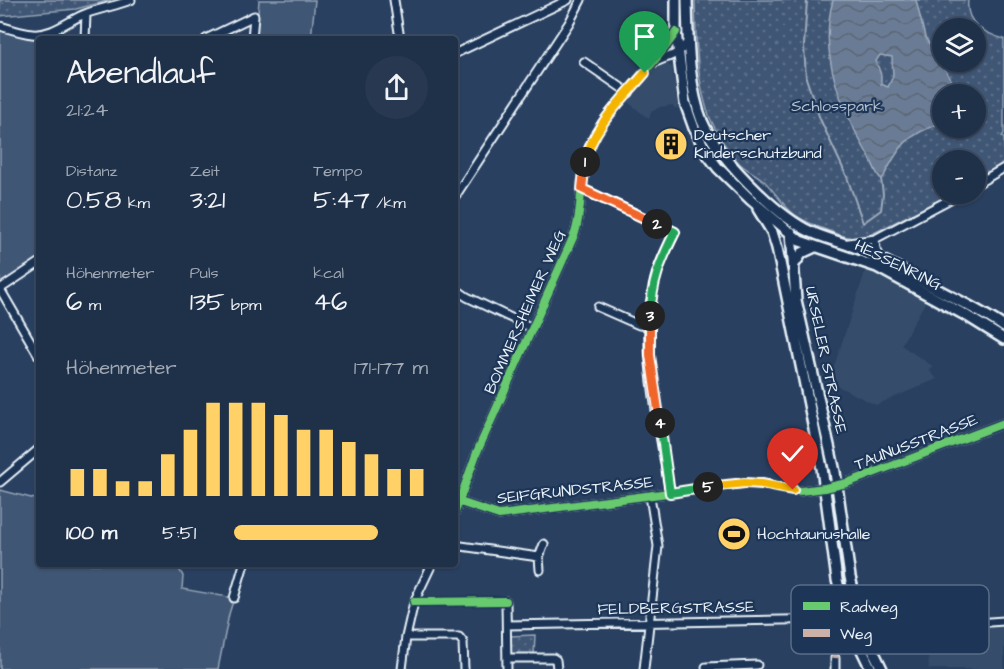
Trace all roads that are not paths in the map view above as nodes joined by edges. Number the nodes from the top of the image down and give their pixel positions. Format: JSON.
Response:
{"nodes":[{"id":1,"x":131,"y":0,"type":"edge"},
{"id":2,"x":394,"y":0,"type":"edge"},
{"id":3,"x":568,"y":0,"type":"edge"},
{"id":4,"x":581,"y":0,"type":"edge"},
{"id":5,"x":676,"y":0,"type":"edge"},
{"id":6,"x":687,"y":0,"type":"edge"},
{"id":7,"x":86,"y":14,"type":"junction"},
{"id":8,"x":0,"y":26,"type":"edge"},
{"id":9,"x":676,"y":32,"type":"junction"},
{"id":10,"x":86,"y":36,"type":"edge"},
{"id":11,"x":212,"y":36,"type":"edge"},
{"id":12,"x":252,"y":36,"type":"edge"},
{"id":13,"x":400,"y":36,"type":"edge"},
{"id":14,"x":689,"y":36,"type":"junction"},
{"id":15,"x":458,"y":52,"type":"edge"},
{"id":16,"x":678,"y":52,"type":"junction"},
{"id":17,"x":659,"y":55,"type":"junction"},
{"id":18,"x":669,"y":57,"type":"junction"},
{"id":19,"x":584,"y":62,"type":"dead end"},
{"id":20,"x":654,"y":63,"type":"junction"},
{"id":21,"x":691,"y":66,"type":"junction"},
{"id":22,"x":680,"y":71,"type":"junction"},
{"id":23,"x":628,"y":93,"type":"junction"},
{"id":24,"x":1004,"y":168,"type":"edge"},
{"id":25,"x":986,"y":179,"type":"edge"},
{"id":26,"x":582,"y":189,"type":"junction"},
{"id":27,"x":458,"y":192,"type":"edge"},
{"id":28,"x":751,"y":200,"type":"junction"},
{"id":29,"x":941,"y":204,"type":"edge"},
{"id":30,"x":783,"y":214,"type":"junction"},
{"id":31,"x":808,"y":231,"type":"junction"},
{"id":32,"x":791,"y":233,"type":"junction"},
{"id":33,"x":875,"y":239,"type":"junction"},
{"id":34,"x":847,"y":243,"type":"junction"},
{"id":35,"x":815,"y":247,"type":"junction"},
{"id":36,"x":881,"y":259,"type":"junction"},
{"id":37,"x":36,"y":265,"type":"edge"},
{"id":38,"x":793,"y":266,"type":"junction"},
{"id":39,"x":782,"y":278,"type":"junction"},
{"id":40,"x":0,"y":289,"type":"edge"},
{"id":41,"x":458,"y":291,"type":"edge"},
{"id":42,"x":598,"y":307,"type":"dead end"},
{"id":43,"x":650,"y":326,"type":"junction"},
{"id":44,"x":1004,"y":327,"type":"edge"},
{"id":45,"x":532,"y":328,"type":"junction"},
{"id":46,"x":1004,"y":339,"type":"edge"},
{"id":47,"x":36,"y":351,"type":"edge"},
{"id":48,"x":1004,"y":423,"type":"edge"},
{"id":49,"x":36,"y":452,"type":"edge"},
{"id":50,"x":0,"y":482,"type":"edge"},
{"id":51,"x":837,"y":485,"type":"junction"},
{"id":52,"x":825,"y":488,"type":"junction"},
{"id":53,"x":670,"y":493,"type":"junction"},
{"id":54,"x":650,"y":496,"type":"junction"},
{"id":55,"x":460,"y":502,"type":"junction"},
{"id":56,"x":458,"y":506,"type":"edge"},
{"id":57,"x":544,"y":544,"type":"dead end"},
{"id":58,"x":458,"y":546,"type":"edge"},
{"id":59,"x":539,"y":557,"type":"junction"},
{"id":60,"x":243,"y":567,"type":"edge"},
{"id":61,"x":431,"y":567,"type":"edge"},
{"id":62,"x":540,"y":570,"type":"dead end"},
{"id":63,"x":839,"y":585,"type":"edge"},
{"id":64,"x":852,"y":585,"type":"edge"},
{"id":65,"x":234,"y":598,"type":"dead end"},
{"id":66,"x":506,"y":601,"type":"dead end"},
{"id":67,"x":791,"y":620,"type":"edge"},
{"id":68,"x":1004,"y":621,"type":"edge"},
{"id":69,"x":650,"y":622,"type":"junction"},
{"id":70,"x":989,"y":622,"type":"edge"},
{"id":71,"x":507,"y":625,"type":"junction"},
{"id":72,"x":406,"y":637,"type":"junction"},
{"id":73,"x":864,"y":654,"type":"edge"},
{"id":74,"x":875,"y":654,"type":"edge"},
{"id":75,"x":507,"y":658,"type":"junction"},
{"id":76,"x":835,"y":658,"type":"dead end"},
{"id":77,"x":757,"y":665,"type":"dead end"},
{"id":78,"x":706,"y":667,"type":"dead end"},
{"id":79,"x":733,"y":668,"type":"edge"},
{"id":80,"x":402,"y":669,"type":"edge"},
{"id":81,"x":464,"y":669,"type":"edge"},
{"id":82,"x":507,"y":669,"type":"edge"},
{"id":83,"x":557,"y":669,"type":"edge"},
{"id":84,"x":644,"y":669,"type":"edge"},
{"id":85,"x":834,"y":669,"type":"edge"},
{"id":86,"x":871,"y":669,"type":"edge"},
{"id":87,"x":882,"y":669,"type":"edge"}],
"edges":[{"from":1,"to":7,"type":"street"},
{"from":2,"to":13,"type":"street"},
{"from":3,"to":15,"type":"street"},
{"from":4,"to":27,"type":"street"},
{"from":5,"to":9,"type":"street"},
{"from":6,"to":14,"type":"street"},
{"from":7,"to":8,"type":"street"},
{"from":7,"to":10,"type":"street"},
{"from":9,"to":16,"type":"street"},
{"from":9,"to":17,"type":"street","name":"BOMMERSHEIMER WEG"},
{"from":11,"to":12,"type":"street"},
{"from":14,"to":16,"type":"street","name":"BOMMERSHEIMER WEG"},
{"from":14,"to":21,"type":"street"},
{"from":16,"to":17,"type":"street"},
{"from":16,"to":18,"type":"street","name":"BOMMERSHEIMER WEG"},
{"from":16,"to":21,"type":"street"},
{"from":16,"to":22,"type":"street"},
{"from":17,"to":20,"type":"street","name":"BOMMERSHEIMER WEG"},
{"from":18,"to":20,"type":"street","name":"BOMMERSHEIMER WEG"},
{"from":18,"to":22,"type":"street"},
{"from":19,"to":23,"type":"street"},
{"from":20,"to":23,"type":"street","name":"BOMMERSHEIMER WEG"},
{"from":21,"to":30,"type":"street"},
{"from":22,"to":28,"type":"street"},
{"from":23,"to":26,"type":"street","name":"BOMMERSHEIMER WEG"},
{"from":24,"to":25,"type":"street"},
{"from":26,"to":43,"type":"street"},
{"from":26,"to":45,"type":"street","name":"BOMMERSHEIMER WEG"},
{"from":28,"to":32,"type":"street","name":"HESSENRING"},
{"from":28,"to":39,"type":"street","name":"URSELER STRASSE"},
{"from":29,"to":33,"type":"street"},
{"from":30,"to":31,"type":"street","name":"HESSENRING"},
{"from":30,"to":32,"type":"street","name":"URSELER STRASSE"},
{"from":31,"to":32,"type":"street"},
{"from":31,"to":34,"type":"street","name":"HESSENRING"},
{"from":32,"to":35,"type":"street","name":"HESSENRING"},
{"from":32,"to":38,"type":"street","name":"URSELER STRASSE"},
{"from":32,"to":39,"type":"street","name":"URSELER STRASSE"},
{"from":33,"to":34,"type":"street"},
{"from":33,"to":36,"type":"street"},
{"from":34,"to":36,"type":"street","name":"HESSENRING"},
{"from":35,"to":38,"type":"street","name":"URSELER STRASSE"},
{"from":35,"to":46,"type":"street","name":"HESSENRING"},
{"from":36,"to":44,"type":"street","name":"HESSENRING"},
{"from":37,"to":40,"type":"street"},
{"from":38,"to":51,"type":"street","name":"URSELER STRASSE"},
{"from":39,"to":52,"type":"street","name":"URSELER STRASSE"},
{"from":40,"to":47,"type":"street"},
{"from":41,"to":45,"type":"street"},
{"from":42,"to":43,"type":"street"},
{"from":43,"to":53,"type":"street"},
{"from":45,"to":55,"type":"street","name":"BOMMERSHEIMER WEG"},
{"from":48,"to":51,"type":"street","name":"TAUNUSSTRASSE"},
{"from":49,"to":50,"type":"street"},
{"from":51,"to":52,"type":"street","name":"SEIFGRUNDSTRASSE"},
{"from":51,"to":64,"type":"street","name":"URSELER STRASSE"},
{"from":52,"to":53,"type":"street","name":"SEIFGRUNDSTRASSE"},
{"from":52,"to":63,"type":"street","name":"URSELER STRASSE"},
{"from":53,"to":54,"type":"street","name":"SEIFGRUNDSTRASSE"},
{"from":54,"to":55,"type":"street","name":"SEIFGRUNDSTRASSE"},
{"from":54,"to":69,"type":"street"},
{"from":55,"to":56,"type":"street","name":"BOMMERSHEIMER WEG"},
{"from":57,"to":59,"type":"street"},
{"from":58,"to":59,"type":"street"},
{"from":59,"to":62,"type":"street"},
{"from":60,"to":65,"type":"street"},
{"from":61,"to":72,"type":"street"},
{"from":66,"to":71,"type":"street"},
{"from":67,"to":69,"type":"street","name":"FELDBERGSTRASSE"},
{"from":68,"to":70,"type":"street"},
{"from":69,"to":71,"type":"street","name":"FELDBERGSTRASSE"},
{"from":69,"to":84,"type":"street"},
{"from":71,"to":75,"type":"street"},
{"from":72,"to":80,"type":"street"},
{"from":72,"to":81,"type":"street"},
{"from":73,"to":86,"type":"street","name":"URSELER STRASSE"},
{"from":74,"to":87,"type":"street","name":"URSELER STRASSE"},
{"from":75,"to":82,"type":"street"},
{"from":75,"to":83,"type":"street"},
{"from":76,"to":85,"type":"street"},
{"from":77,"to":79,"type":"street"},
{"from":78,"to":79,"type":"street"}]}
